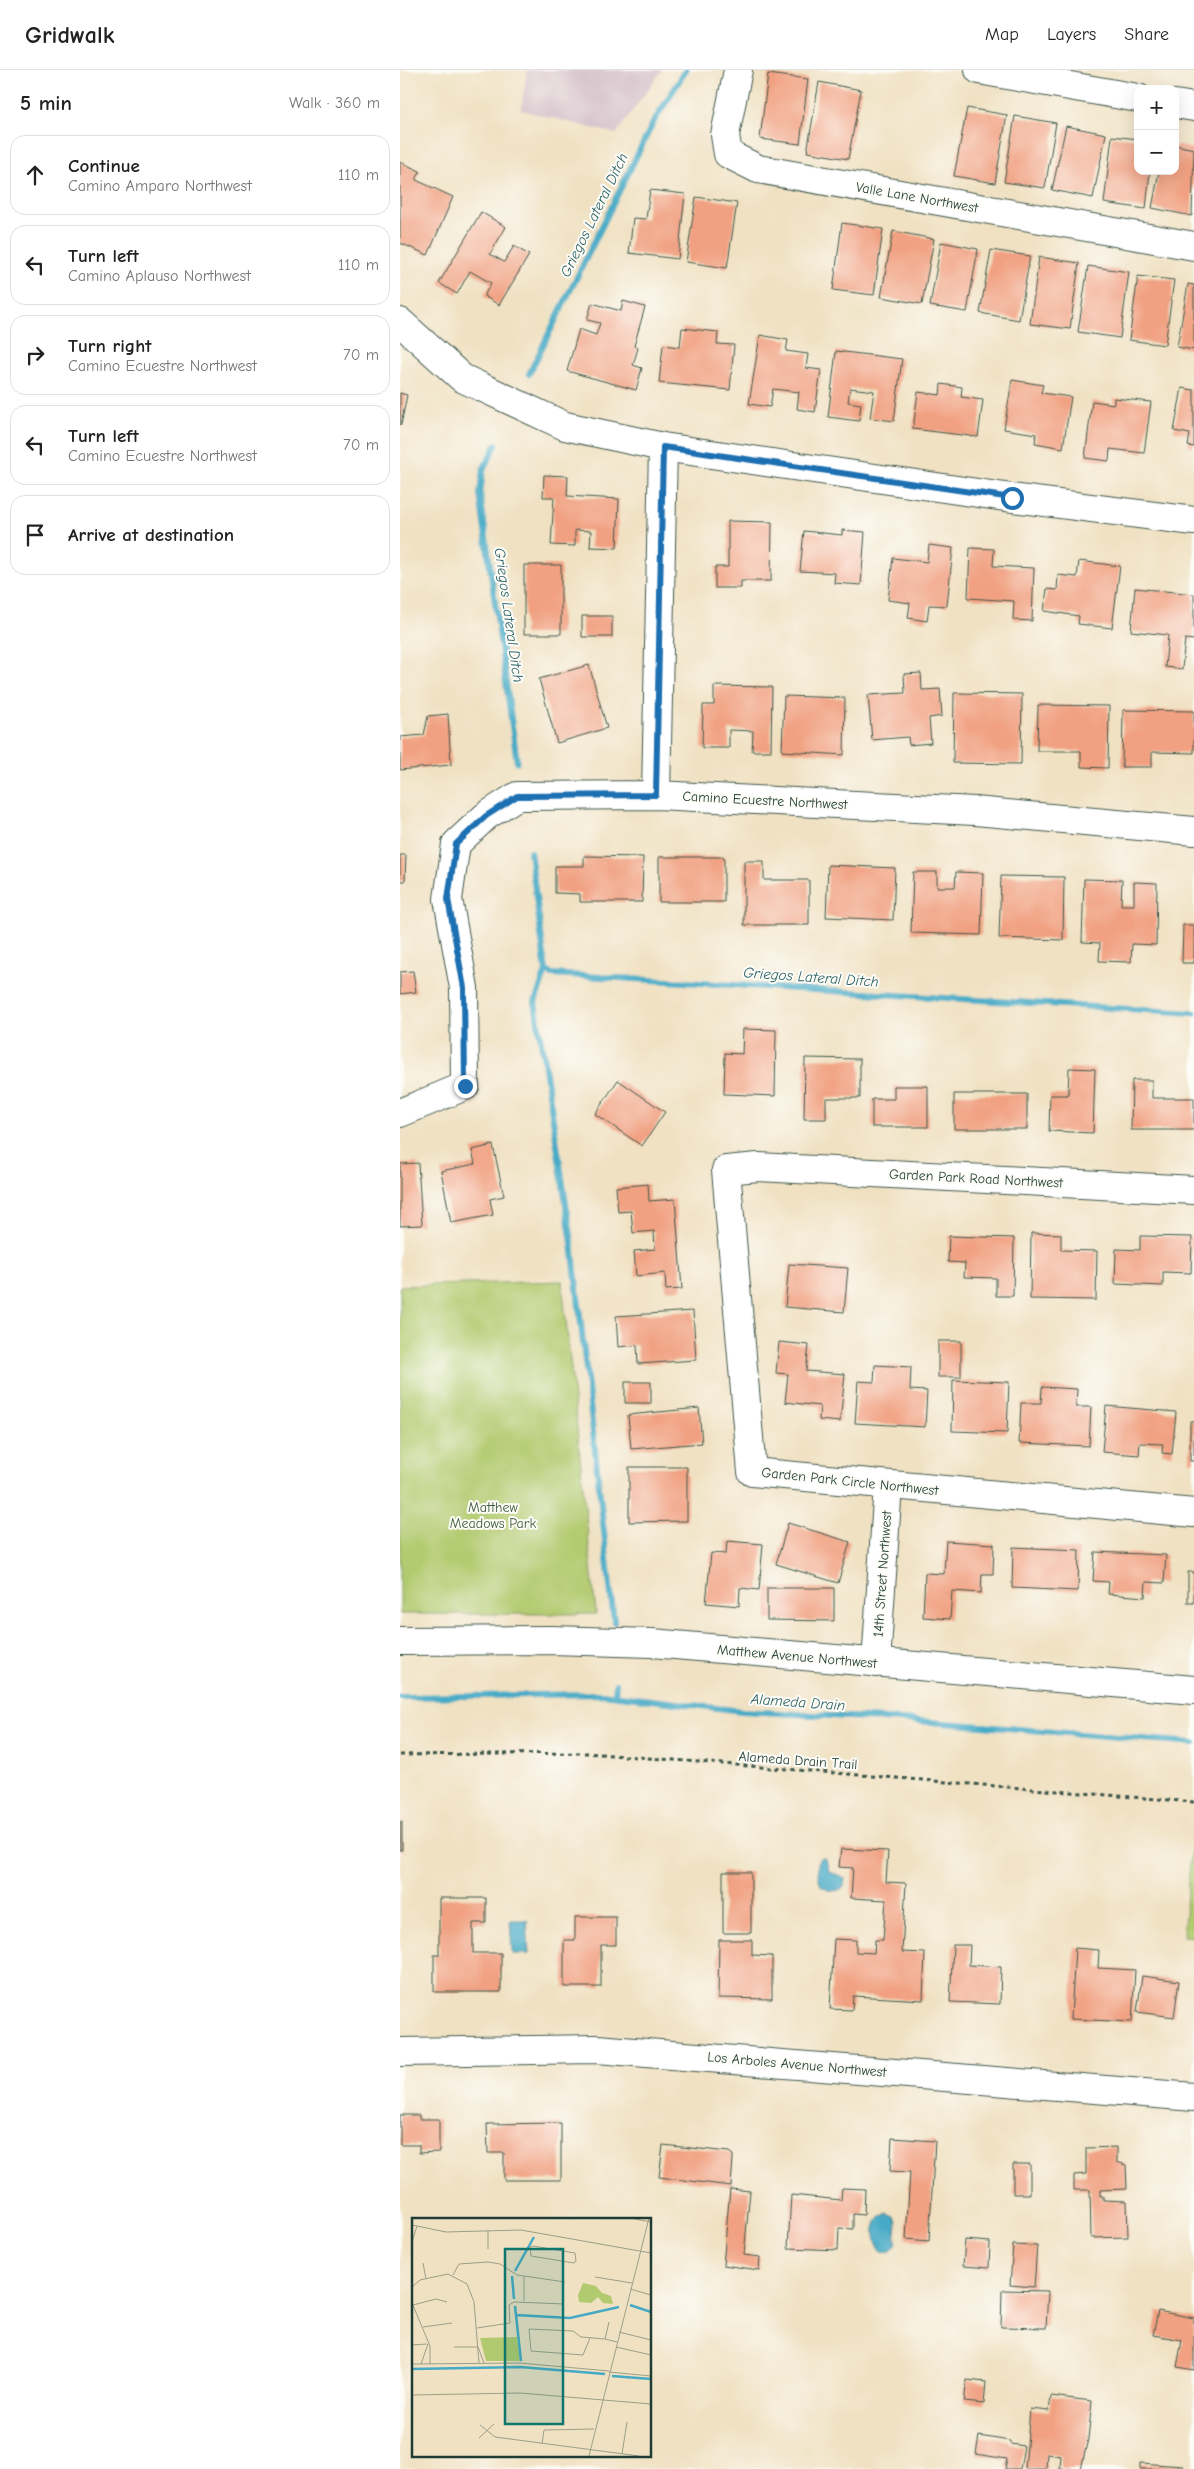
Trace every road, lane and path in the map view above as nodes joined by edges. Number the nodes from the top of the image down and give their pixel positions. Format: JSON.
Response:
{"nodes":[{"id":1,"x":738,"y":70,"type":"edge"},
{"id":2,"x":979,"y":70,"type":"edge"},
{"id":3,"x":1134,"y":97,"type":"edge"},
{"id":4,"x":1194,"y":246,"type":"edge"},
{"id":5,"x":400,"y":322,"type":"edge"},
{"id":6,"x":663,"y":447,"type":"junction"},
{"id":7,"x":1194,"y":521,"type":"edge"},
{"id":8,"x":656,"y":795,"type":"junction"},
{"id":9,"x":1194,"y":831,"type":"edge"},
{"id":10,"x":400,"y":1113,"type":"edge"},
{"id":11,"x":758,"y":1167,"type":"joint"},
{"id":12,"x":1194,"y":1190,"type":"edge"},
{"id":13,"x":888,"y":1486,"type":"junction"},
{"id":14,"x":1194,"y":1513,"type":"edge"},
{"id":15,"x":400,"y":1641,"type":"edge"},
{"id":16,"x":876,"y":1663,"type":"junction"},
{"id":17,"x":1194,"y":1690,"type":"edge"},
{"id":18,"x":400,"y":1755,"type":"edge"},
{"id":19,"x":1194,"y":1802,"type":"edge"},
{"id":20,"x":400,"y":2052,"type":"edge"},
{"id":21,"x":1194,"y":2097,"type":"edge"}],
"edges":[{"from":1,"to":4,"type":"street","name":"Valle Lane Northwest"},
{"from":2,"to":3,"type":"street"},
{"from":5,"to":6,"type":"street"},
{"from":6,"to":7,"type":"street"},
{"from":6,"to":8,"type":"street"},
{"from":8,"to":9,"type":"street","name":"Camino Ecuestre Northwest"},
{"from":8,"to":10,"type":"street","name":"Camino Ecuestre Northwest"},
{"from":11,"to":12,"type":"street","name":"Garden Park Road Northwest"},
{"from":11,"to":13,"type":"street","name":"Garden Park Circle Northwest"},
{"from":13,"to":14,"type":"street","name":"Garden Park Circle Northwest"},
{"from":13,"to":16,"type":"street","name":"14th Street Northwest"},
{"from":15,"to":16,"type":"street","name":"Matthew Avenue Northwest"},
{"from":16,"to":17,"type":"street","name":"Matthew Avenue Northwest"},
{"from":18,"to":19,"type":"path","name":"Alameda Drain Trail"},
{"from":20,"to":21,"type":"street","name":"Los Arboles Avenue Northwest"}]}
